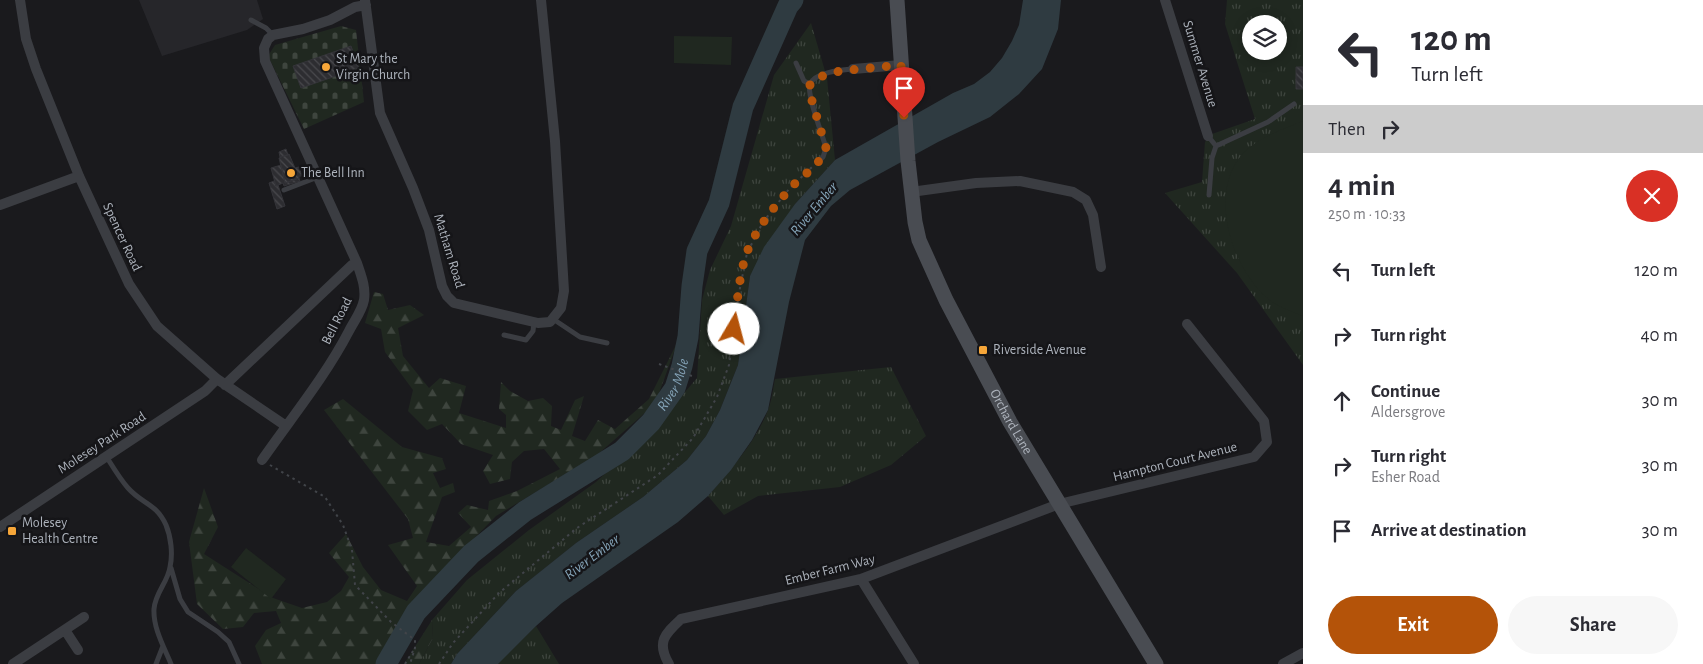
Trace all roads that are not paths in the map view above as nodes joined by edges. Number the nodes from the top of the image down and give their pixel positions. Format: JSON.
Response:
{"nodes":[{"id":1,"x":20,"y":0,"type":"edge"},
{"id":2,"x":541,"y":0,"type":"edge"},
{"id":3,"x":897,"y":0,"type":"edge"},
{"id":4,"x":1165,"y":0,"type":"edge"},
{"id":5,"x":366,"y":3,"type":"edge"},
{"id":6,"x":251,"y":20,"type":"dead end"},
{"id":7,"x":273,"y":35,"type":"junction"},
{"id":8,"x":796,"y":63,"type":"dead end"},
{"id":9,"x":901,"y":65,"type":"junction"},
{"id":10,"x":853,"y":69,"type":"joint"},
{"id":11,"x":810,"y":84,"type":"junction"},
{"id":12,"x":1294,"y":104,"type":"dead end"},
{"id":13,"x":1208,"y":136,"type":"joint"},
{"id":14,"x":1216,"y":146,"type":"junction"},
{"id":15,"x":818,"y":162,"type":"road end"},
{"id":16,"x":79,"y":176,"type":"junction"},
{"id":17,"x":319,"y":176,"type":"junction"},
{"id":18,"x":284,"y":190,"type":"dead end"},
{"id":19,"x":912,"y":192,"type":"junction"},
{"id":20,"x":1209,"y":195,"type":"dead end"},
{"id":21,"x":0,"y":205,"type":"edge"},
{"id":22,"x":356,"y":263,"type":"junction"},
{"id":23,"x":1100,"y":267,"type":"dead end"},
{"id":24,"x":552,"y":318,"type":"junction"},
{"id":25,"x":534,"y":322,"type":"junction"},
{"id":26,"x":1188,"y":324,"type":"dead end"},
{"id":27,"x":504,"y":335,"type":"dead end"},
{"id":28,"x":607,"y":343,"type":"dead end"},
{"id":29,"x":221,"y":382,"type":"junction"},
{"id":30,"x":286,"y":426,"type":"junction"},
{"id":31,"x":106,"y":456,"type":"junction"},
{"id":32,"x":262,"y":460,"type":"road end"},
{"id":33,"x":1059,"y":504,"type":"junction"},
{"id":34,"x":0,"y":527,"type":"edge"},
{"id":35,"x":170,"y":567,"type":"junction"},
{"id":36,"x":861,"y":579,"type":"junction"},
{"id":37,"x":84,"y":618,"type":"dead end"},
{"id":38,"x":65,"y":630,"type":"junction"},
{"id":39,"x":163,"y":645,"type":"junction"},
{"id":40,"x":78,"y":650,"type":"dead end"},
{"id":41,"x":1303,"y":653,"type":"edge"},
{"id":42,"x":13,"y":664,"type":"edge"},
{"id":43,"x":156,"y":664,"type":"edge"},
{"id":44,"x":171,"y":664,"type":"edge"},
{"id":45,"x":239,"y":664,"type":"edge"},
{"id":46,"x":669,"y":664,"type":"edge"},
{"id":47,"x":914,"y":664,"type":"edge"},
{"id":48,"x":1156,"y":664,"type":"edge"},
{"id":49,"x":1283,"y":664,"type":"edge"}],
"edges":[{"from":1,"to":16,"type":"street","name":"Spencer Road"},
{"from":2,"to":24,"type":"street"},
{"from":3,"to":9,"type":"main road","name":"Orchard Lane"},
{"from":4,"to":13,"type":"street","name":"Summer Avenue"},
{"from":5,"to":7,"type":"street"},
{"from":5,"to":25,"type":"street","name":"Matham Road"},
{"from":6,"to":7,"type":"lane"},
{"from":7,"to":17,"type":"street","name":"Bell Road"},
{"from":8,"to":11,"type":"lane"},
{"from":9,"to":10,"type":"street"},
{"from":9,"to":19,"type":"main road","name":"Orchard Lane"},
{"from":10,"to":11,"type":"lane"},
{"from":11,"to":15,"type":"lane"},
{"from":12,"to":14,"type":"lane"},
{"from":13,"to":14,"type":"lane"},
{"from":14,"to":20,"type":"lane"},
{"from":16,"to":21,"type":"street"},
{"from":16,"to":29,"type":"street","name":"Spencer Road"},
{"from":17,"to":18,"type":"lane"},
{"from":17,"to":22,"type":"street","name":"Bell Road"},
{"from":19,"to":23,"type":"street"},
{"from":19,"to":33,"type":"main road","name":"Orchard Lane"},
{"from":22,"to":29,"type":"street","name":"Molesey Park Road"},
{"from":22,"to":30,"type":"street","name":"Bell Road"},
{"from":24,"to":25,"type":"street","name":"Matham Road"},
{"from":24,"to":28,"type":"lane"},
{"from":25,"to":27,"type":"lane"},
{"from":26,"to":33,"type":"street","name":"Hampton Court Avenue"},
{"from":29,"to":30,"type":"street","name":"Spencer Road"},
{"from":29,"to":31,"type":"street","name":"Molesey Park Road"},
{"from":30,"to":32,"type":"street","name":"Bell Road"},
{"from":31,"to":34,"type":"street","name":"Molesey Park Road"},
{"from":31,"to":35,"type":"lane"},
{"from":33,"to":36,"type":"street","name":"Ember Farm Way"},
{"from":33,"to":48,"type":"main road","name":"Orchard Lane"},
{"from":35,"to":39,"type":"lane"},
{"from":35,"to":45,"type":"lane"},
{"from":36,"to":46,"type":"street","name":"Ember Farm Way"},
{"from":36,"to":47,"type":"street"},
{"from":37,"to":38,"type":"street"},
{"from":38,"to":40,"type":"street"},
{"from":38,"to":42,"type":"street"},
{"from":39,"to":43,"type":"lane"},
{"from":39,"to":44,"type":"lane"},
{"from":41,"to":49,"type":"street"}]}
